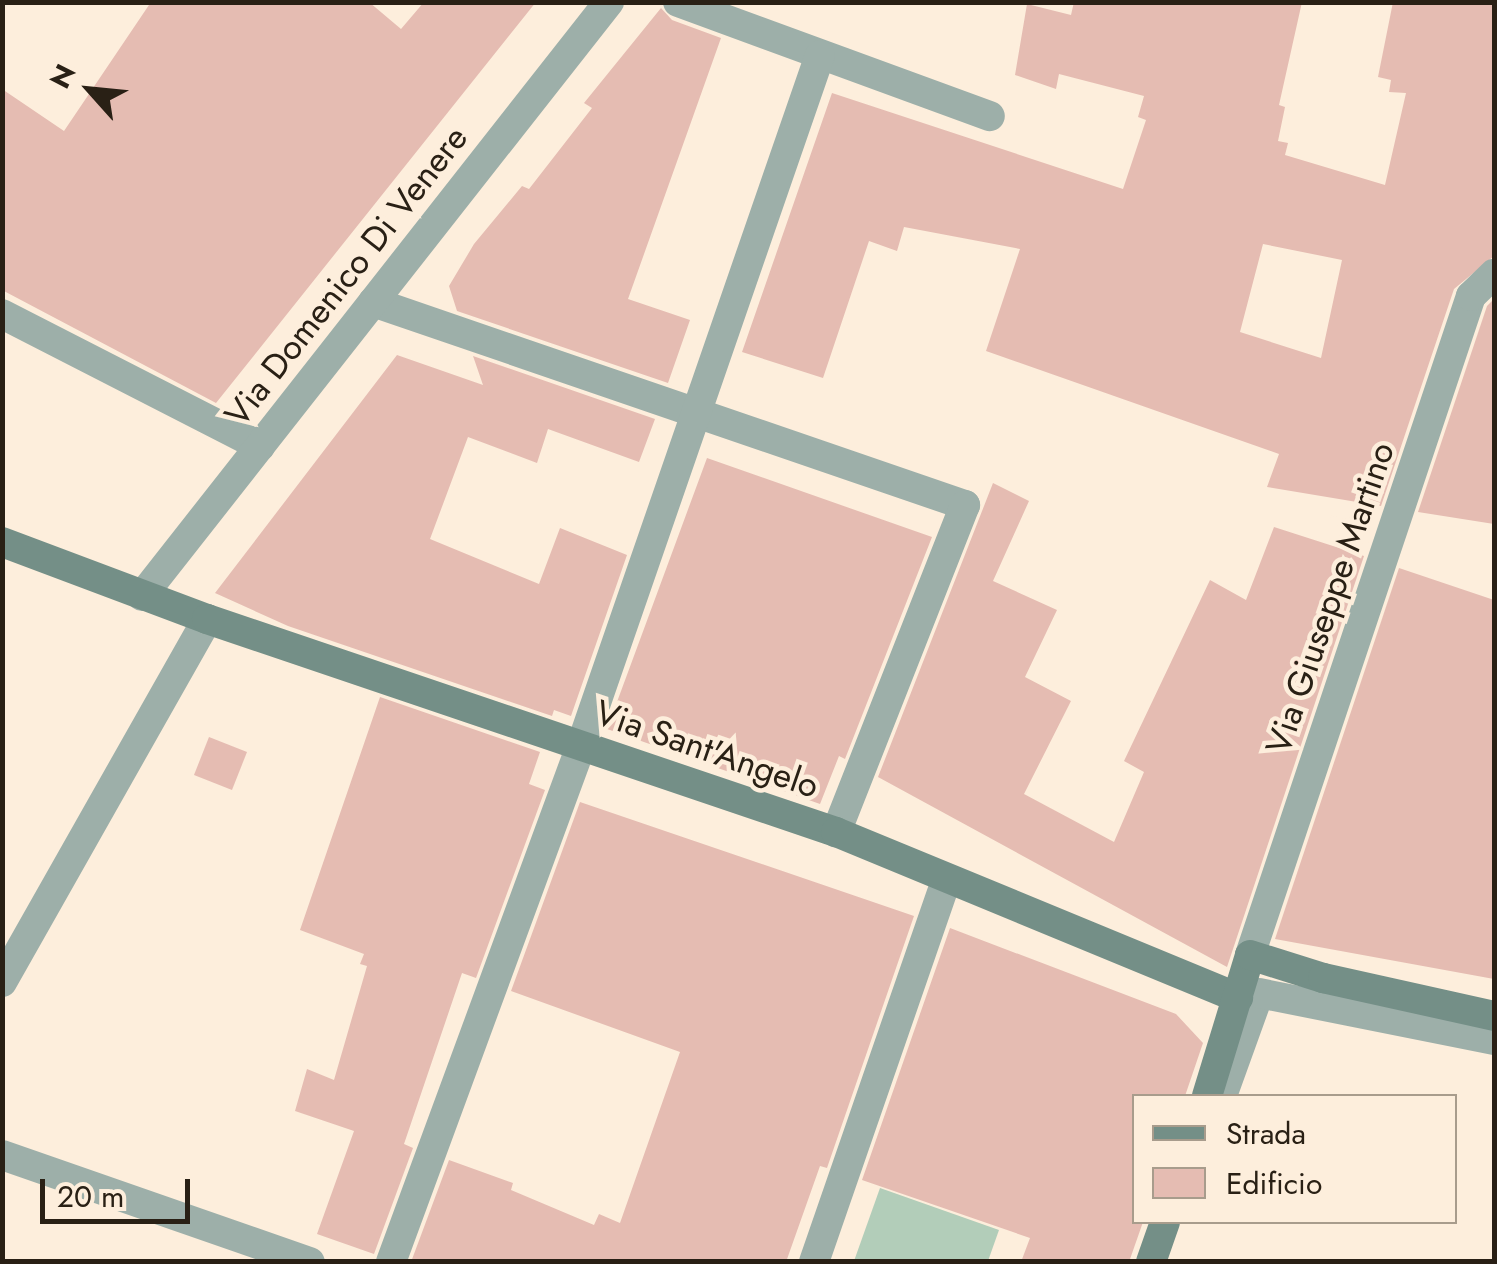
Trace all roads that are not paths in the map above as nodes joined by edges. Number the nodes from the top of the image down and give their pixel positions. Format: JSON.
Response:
{"nodes":[{"id":1,"x":608,"y":2,"type":"edge"},
{"id":2,"x":678,"y":2,"type":"edge"},
{"id":3,"x":820,"y":55,"type":"junction"},
{"id":4,"x":990,"y":116,"type":"dead end"},
{"id":5,"x":1494,"y":274,"type":"edge"},
{"id":6,"x":373,"y":302,"type":"junction"},
{"id":7,"x":2,"y":314,"type":"edge"},
{"id":8,"x":695,"y":416,"type":"junction"},
{"id":9,"x":260,"y":446,"type":"junction"},
{"id":10,"x":2,"y":542,"type":"edge"},
{"id":11,"x":142,"y":596,"type":"junction"},
{"id":12,"x":208,"y":620,"type":"junction"},
{"id":13,"x":581,"y":746,"type":"junction"},
{"id":14,"x":836,"y":832,"type":"junction"},
{"id":15,"x":948,"y":879,"type":"junction"},
{"id":16,"x":1250,"y":954,"type":"junction"},
{"id":17,"x":2,"y":982,"type":"edge"},
{"id":18,"x":1238,"y":998,"type":"junction"},
{"id":19,"x":1494,"y":1016,"type":"edge"},
{"id":20,"x":1494,"y":1040,"type":"edge"},
{"id":21,"x":1208,"y":1094,"type":"edge"},
{"id":22,"x":1223,"y":1094,"type":"edge"},
{"id":23,"x":2,"y":1155,"type":"edge"},
{"id":24,"x":1163,"y":1224,"type":"edge"},
{"id":25,"x":1177,"y":1224,"type":"edge"},
{"id":26,"x":310,"y":1262,"type":"edge"},
{"id":27,"x":391,"y":1262,"type":"edge"},
{"id":28,"x":814,"y":1262,"type":"edge"},
{"id":29,"x":1151,"y":1262,"type":"edge"},
{"id":30,"x":1164,"y":1262,"type":"edge"}],
"edges":[{"from":1,"to":6,"type":"street","name":"Via Domenico Di Venere"},
{"from":2,"to":3,"type":"street"},
{"from":3,"to":4,"type":"street"},
{"from":3,"to":8,"type":"street"},
{"from":5,"to":16,"type":"street","name":"Via Giuseppe Martino"},
{"from":6,"to":8,"type":"street"},
{"from":6,"to":9,"type":"street","name":"Via Domenico Di Venere"},
{"from":7,"to":9,"type":"street"},
{"from":8,"to":13,"type":"street"},
{"from":8,"to":14,"type":"street"},
{"from":9,"to":11,"type":"street","name":"Via Domenico Di Venere"},
{"from":10,"to":11,"type":"street","name":"Via Sant'Angelo"},
{"from":11,"to":12,"type":"street","name":"Via Sant'Angelo"},
{"from":12,"to":13,"type":"street","name":"Via Sant'Angelo"},
{"from":12,"to":17,"type":"street"},
{"from":13,"to":14,"type":"street","name":"Via Sant'Angelo"},
{"from":13,"to":27,"type":"street"},
{"from":14,"to":15,"type":"street","name":"Via Sant'Angelo"},
{"from":15,"to":18,"type":"street","name":"Via Sant'Angelo"},
{"from":15,"to":28,"type":"street"},
{"from":16,"to":18,"type":"street"},
{"from":16,"to":19,"type":"street"},
{"from":18,"to":21,"type":"street"},
{"from":20,"to":22,"type":"street"},
{"from":23,"to":26,"type":"street"},
{"from":24,"to":29,"type":"street"},
{"from":25,"to":30,"type":"street"}]}
